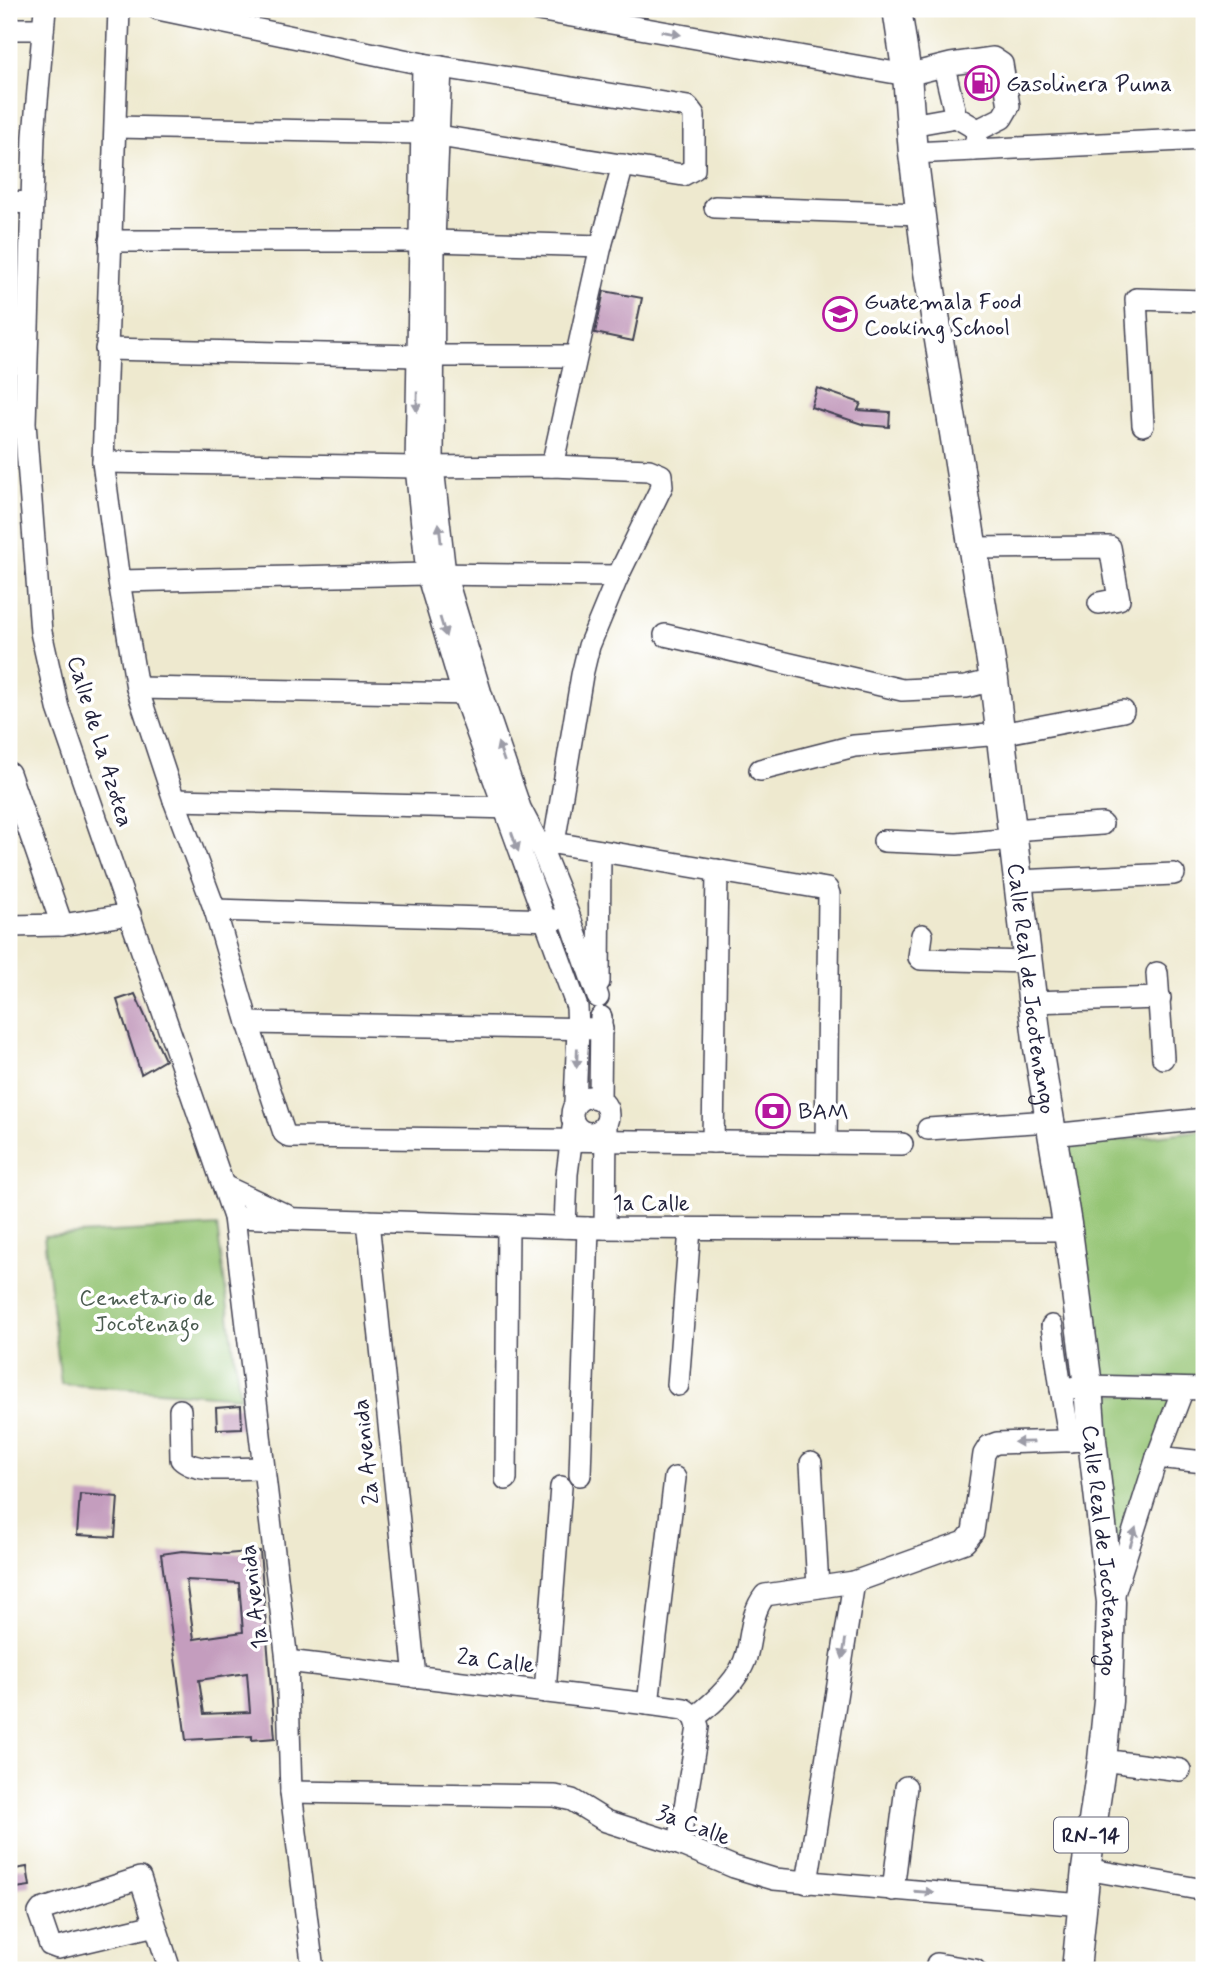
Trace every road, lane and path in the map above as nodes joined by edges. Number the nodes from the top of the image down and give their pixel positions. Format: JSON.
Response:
{"nodes":[{"id":1,"x":119,"y":9,"type":"edge"},
{"id":2,"x":158,"y":9,"type":"edge"},
{"id":3,"x":532,"y":9,"type":"edge"},
{"id":4,"x":897,"y":9,"type":"edge"},
{"id":5,"x":44,"y":19,"type":"edge"},
{"id":6,"x":9,"y":29,"type":"edge"},
{"id":7,"x":432,"y":66,"type":"junction"},
{"id":8,"x":944,"y":67,"type":"junction"},
{"id":9,"x":907,"y":75,"type":"junction"},
{"id":10,"x":956,"y":117,"type":"junction"},
{"id":11,"x":116,"y":128,"type":"junction"},
{"id":12,"x":429,"y":134,"type":"junction"},
{"id":13,"x":912,"y":139,"type":"junction"},
{"id":14,"x":1204,"y":139,"type":"edge"},
{"id":15,"x":976,"y":140,"type":"junction"},
{"id":16,"x":623,"y":165,"type":"junction"},
{"id":17,"x":9,"y":202,"type":"edge"},
{"id":18,"x":32,"y":203,"type":"junction"},
{"id":19,"x":715,"y":207,"type":"dead end"},
{"id":20,"x":921,"y":214,"type":"junction"},
{"id":21,"x":110,"y":241,"type":"junction"},
{"id":22,"x":427,"y":241,"type":"junction"},
{"id":23,"x":600,"y":246,"type":"junction"},
{"id":24,"x":1204,"y":301,"type":"edge"},
{"id":25,"x":106,"y":349,"type":"junction"},
{"id":26,"x":426,"y":356,"type":"junction"},
{"id":27,"x":575,"y":356,"type":"junction"},
{"id":28,"x":17,"y":423,"type":"edge"},
{"id":29,"x":1143,"y":425,"type":"dead end"},
{"id":30,"x":103,"y":462,"type":"junction"},
{"id":31,"x":552,"y":466,"type":"junction"},
{"id":32,"x":425,"y":467,"type":"junction"},
{"id":33,"x":973,"y":548,"type":"junction"},
{"id":34,"x":436,"y":574,"type":"junction"},
{"id":35,"x":618,"y":576,"type":"junction"},
{"id":36,"x":119,"y":581,"type":"junction"},
{"id":37,"x":1099,"y":603,"type":"dead end"},
{"id":38,"x":665,"y":635,"type":"dead end"},
{"id":39,"x":994,"y":680,"type":"junction"},
{"id":40,"x":137,"y":688,"type":"junction"},
{"id":41,"x":472,"y":694,"type":"junction"},
{"id":42,"x":1123,"y":711,"type":"dead end"},
{"id":43,"x":1001,"y":734,"type":"junction"},
{"id":44,"x":760,"y":771,"type":"dead end"},
{"id":45,"x":9,"y":773,"type":"edge"},
{"id":46,"x":174,"y":800,"type":"junction"},
{"id":47,"x":512,"y":808,"type":"junction"},
{"id":48,"x":1102,"y":824,"type":"dead end"},
{"id":49,"x":1012,"y":835,"type":"junction"},
{"id":50,"x":884,"y":841,"type":"dead end"},
{"id":51,"x":548,"y":847,"type":"junction"},
{"id":52,"x":600,"y":851,"type":"junction"},
{"id":53,"x":717,"y":870,"type":"junction"},
{"id":54,"x":1174,"y":874,"type":"dead end"},
{"id":55,"x":1017,"y":881,"type":"junction"},
{"id":56,"x":215,"y":910,"type":"junction"},
{"id":57,"x":130,"y":914,"type":"junction"},
{"id":58,"x":544,"y":920,"type":"junction"},
{"id":59,"x":571,"y":921,"type":"junction"},
{"id":60,"x":62,"y":925,"type":"junction"},
{"id":61,"x":9,"y":926,"type":"edge"},
{"id":62,"x":922,"y":935,"type":"dead end"},
{"id":63,"x":1028,"y":962,"type":"junction"},
{"id":64,"x":1157,"y":973,"type":"dead end"},
{"id":65,"x":598,"y":997,"type":"junction"},
{"id":66,"x":1160,"y":998,"type":"junction"},
{"id":67,"x":1032,"y":1002,"type":"junction"},
{"id":68,"x":248,"y":1023,"type":"junction"},
{"id":69,"x":578,"y":1029,"type":"junction"},
{"id":70,"x":602,"y":1030,"type":"junction"},
{"id":71,"x":1163,"y":1058,"type":"dead end"},
{"id":72,"x":600,"y":1099,"type":"junction"},
{"id":73,"x":1204,"y":1119,"type":"edge"},
{"id":74,"x":573,"y":1123,"type":"junction"},
{"id":75,"x":1051,"y":1128,"type":"junction"},
{"id":76,"x":928,"y":1129,"type":"dead end"},
{"id":77,"x":606,"y":1132,"type":"junction"},
{"id":78,"x":713,"y":1142,"type":"junction"},
{"id":79,"x":826,"y":1143,"type":"junction"},
{"id":80,"x":902,"y":1144,"type":"dead end"},
{"id":81,"x":224,"y":1186,"type":"junction"},
{"id":82,"x":234,"y":1217,"type":"junction"},
{"id":83,"x":294,"y":1219,"type":"junction"},
{"id":84,"x":368,"y":1221,"type":"junction"},
{"id":85,"x":508,"y":1226,"type":"junction"},
{"id":86,"x":565,"y":1227,"type":"junction"},
{"id":87,"x":596,"y":1228,"type":"junction"},
{"id":88,"x":690,"y":1229,"type":"junction"},
{"id":89,"x":1068,"y":1230,"type":"junction"},
{"id":90,"x":1052,"y":1326,"type":"dead end"},
{"id":91,"x":678,"y":1385,"type":"dead end"},
{"id":92,"x":1075,"y":1388,"type":"junction"},
{"id":93,"x":1194,"y":1389,"type":"edge"},
{"id":94,"x":180,"y":1410,"type":"dead end"},
{"id":95,"x":1081,"y":1440,"type":"junction"},
{"id":96,"x":1157,"y":1457,"type":"junction"},
{"id":97,"x":1204,"y":1462,"type":"edge"},
{"id":98,"x":811,"y":1463,"type":"dead end"},
{"id":99,"x":264,"y":1468,"type":"junction"},
{"id":100,"x":580,"y":1475,"type":"dead end"},
{"id":101,"x":676,"y":1478,"type":"dead end"},
{"id":102,"x":506,"y":1479,"type":"dead end"},
{"id":103,"x":561,"y":1487,"type":"dead end"},
{"id":104,"x":854,"y":1582,"type":"junction"},
{"id":105,"x":818,"y":1587,"type":"junction"},
{"id":106,"x":1111,"y":1602,"type":"junction"},
{"id":107,"x":287,"y":1661,"type":"junction"},
{"id":108,"x":415,"y":1677,"type":"junction"},
{"id":109,"x":545,"y":1692,"type":"junction"},
{"id":110,"x":648,"y":1704,"type":"junction"},
{"id":111,"x":695,"y":1717,"type":"junction"},
{"id":112,"x":1102,"y":1760,"type":"junction"},
{"id":113,"x":1180,"y":1770,"type":"dead end"},
{"id":114,"x":906,"y":1787,"type":"dead end"},
{"id":115,"x":291,"y":1792,"type":"junction"},
{"id":116,"x":679,"y":1844,"type":"junction"},
{"id":117,"x":1086,"y":1869,"type":"junction"},
{"id":118,"x":807,"y":1883,"type":"junction"},
{"id":119,"x":1204,"y":1889,"type":"edge"},
{"id":120,"x":892,"y":1890,"type":"junction"},
{"id":121,"x":1083,"y":1905,"type":"junction"},
{"id":122,"x":155,"y":1925,"type":"junction"},
{"id":123,"x":937,"y":1964,"type":"dead end"},
{"id":124,"x":170,"y":1970,"type":"edge"},
{"id":125,"x":313,"y":1970,"type":"edge"},
{"id":126,"x":975,"y":1970,"type":"edge"},
{"id":127,"x":1076,"y":1970,"type":"edge"}],
"edges":[{"from":1,"to":11,"type":"street"},
{"from":2,"to":7,"type":"street"},
{"from":3,"to":9,"type":"street","one_way":true},
{"from":4,"to":9,"type":"main road","name":"Calle Real de Jocotenango"},
{"from":5,"to":6,"type":"street"},
{"from":5,"to":18,"type":"street","name":"Calle de La Azotea"},
{"from":7,"to":12,"type":"street"},
{"from":7,"to":16,"type":"street"},
{"from":8,"to":9,"type":"street"},
{"from":8,"to":10,"type":"street"},
{"from":8,"to":15,"type":"street"},
{"from":9,"to":13,"type":"main road","name":"Calle Real de Jocotenango"},
{"from":10,"to":13,"type":"street"},
{"from":10,"to":15,"type":"street"},
{"from":11,"to":12,"type":"street"},
{"from":11,"to":21,"type":"street"},
{"from":12,"to":16,"type":"street"},
{"from":12,"to":22,"type":"street"},
{"from":13,"to":15,"type":"street"},
{"from":13,"to":20,"type":"main road","name":"Calle Real de Jocotenango"},
{"from":14,"to":15,"type":"street"},
{"from":16,"to":23,"type":"street"},
{"from":17,"to":18,"type":"street"},
{"from":18,"to":28,"type":"street","name":"Calle de La Azotea"},
{"from":19,"to":20,"type":"street"},
{"from":20,"to":33,"type":"main road","name":"Calle Real de Jocotenango"},
{"from":21,"to":22,"type":"street"},
{"from":21,"to":25,"type":"street"},
{"from":22,"to":23,"type":"street"},
{"from":22,"to":26,"type":"street"},
{"from":23,"to":27,"type":"street"},
{"from":24,"to":29,"type":"street"},
{"from":25,"to":26,"type":"street"},
{"from":25,"to":30,"type":"street"},
{"from":26,"to":27,"type":"street"},
{"from":26,"to":32,"type":"street"},
{"from":27,"to":31,"type":"street"},
{"from":28,"to":57,"type":"street","name":"Calle de La Azotea"},
{"from":30,"to":32,"type":"street"},
{"from":30,"to":36,"type":"street"},
{"from":31,"to":32,"type":"street"},
{"from":31,"to":35,"type":"street"},
{"from":32,"to":34,"type":"street"},
{"from":33,"to":37,"type":"street"},
{"from":33,"to":39,"type":"main road","name":"Calle Real de Jocotenango"},
{"from":34,"to":35,"type":"street"},
{"from":34,"to":36,"type":"street"},
{"from":34,"to":41,"type":"street"},
{"from":35,"to":51,"type":"street"},
{"from":36,"to":40,"type":"street"},
{"from":38,"to":39,"type":"street"},
{"from":39,"to":43,"type":"main road","name":"Calle Real de Jocotenango"},
{"from":40,"to":41,"type":"street"},
{"from":40,"to":46,"type":"street"},
{"from":41,"to":47,"type":"street"},
{"from":42,"to":43,"type":"street"},
{"from":43,"to":44,"type":"street"},
{"from":43,"to":49,"type":"main road","name":"Calle Real de Jocotenango"},
{"from":45,"to":60,"type":"street"},
{"from":46,"to":47,"type":"street"},
{"from":46,"to":56,"type":"street"},
{"from":47,"to":51,"type":"street"},
{"from":47,"to":58,"type":"street","one_way":true},
{"from":48,"to":49,"type":"street"},
{"from":49,"to":50,"type":"street"},
{"from":49,"to":55,"type":"main road","name":"Calle Real de Jocotenango"},
{"from":51,"to":52,"type":"street"},
{"from":51,"to":59,"type":"street"},
{"from":52,"to":53,"type":"street"},
{"from":52,"to":65,"type":"street"},
{"from":53,"to":78,"type":"street"},
{"from":53,"to":79,"type":"street"},
{"from":54,"to":55,"type":"street"},
{"from":55,"to":63,"type":"main road","name":"Calle Real de Jocotenango"},
{"from":56,"to":58,"type":"street"},
{"from":56,"to":68,"type":"street"},
{"from":57,"to":60,"type":"street"},
{"from":57,"to":81,"type":"street","name":"Calle de La Azotea"},
{"from":58,"to":59,"type":"street"},
{"from":58,"to":69,"type":"street"},
{"from":59,"to":65,"type":"street"},
{"from":60,"to":61,"type":"street"},
{"from":62,"to":63,"type":"street"},
{"from":63,"to":67,"type":"main road","name":"Calle Real de Jocotenango"},
{"from":64,"to":66,"type":"street"},
{"from":65,"to":70,"type":"street"},
{"from":66,"to":67,"type":"street"},
{"from":66,"to":71,"type":"street"},
{"from":67,"to":75,"type":"main road","name":"Calle Real de Jocotenango"},
{"from":68,"to":69,"type":"street"},
{"from":68,"to":74,"type":"street"},
{"from":69,"to":70,"type":"street"},
{"from":69,"to":74,"type":"street","one_way":true},
{"from":70,"to":72,"type":"street"},
{"from":72,"to":74,"type":"street"},
{"from":72,"to":77,"type":"street"},
{"from":73,"to":75,"type":"street"},
{"from":74,"to":77,"type":"street"},
{"from":74,"to":86,"type":"street"},
{"from":75,"to":76,"type":"street"},
{"from":75,"to":89,"type":"main road","name":"Calle Real de Jocotenango"},
{"from":77,"to":78,"type":"street"},
{"from":77,"to":87,"type":"street"},
{"from":78,"to":79,"type":"street"},
{"from":79,"to":80,"type":"street"},
{"from":81,"to":82,"type":"street","name":"Calle de La Azotea"},
{"from":81,"to":83,"type":"street"},
{"from":82,"to":83,"type":"street","name":"1a Calle"},
{"from":82,"to":99,"type":"street","name":"1a Avenida"},
{"from":83,"to":84,"type":"street","name":"1a Calle"},
{"from":84,"to":85,"type":"street","name":"1a Calle"},
{"from":84,"to":108,"type":"street","name":"2a Avenida"},
{"from":85,"to":86,"type":"street","name":"1a Calle"},
{"from":85,"to":102,"type":"street"},
{"from":86,"to":87,"type":"street","name":"1a Calle"},
{"from":87,"to":88,"type":"street","name":"1a Calle"},
{"from":87,"to":100,"type":"street"},
{"from":88,"to":89,"type":"street","name":"1a Calle"},
{"from":88,"to":91,"type":"street"},
{"from":89,"to":92,"type":"main road","name":"Calle Real de Jocotenango"},
{"from":90,"to":92,"type":"street"},
{"from":92,"to":93,"type":"street"},
{"from":92,"to":95,"type":"main road","name":"Calle Real de Jocotenango"},
{"from":93,"to":96,"type":"street"},
{"from":94,"to":99,"type":"street"},
{"from":95,"to":104,"type":"street","one_way":true},
{"from":95,"to":106,"type":"main road","name":"Calle Real de Jocotenango"},
{"from":96,"to":97,"type":"street"},
{"from":106,"to":96,"type":"street","one_way":true},
{"from":98,"to":105,"type":"street"},
{"from":99,"to":107,"type":"street","name":"1a Avenida"},
{"from":101,"to":110,"type":"street"},
{"from":103,"to":109,"type":"street"},
{"from":104,"to":105,"type":"street"},
{"from":104,"to":118,"type":"street","one_way":true},
{"from":105,"to":111,"type":"street"},
{"from":106,"to":112,"type":"main road","name":"Calle Real de Jocotenango","number":"RN-14"},
{"from":107,"to":108,"type":"street","name":"2a Calle"},
{"from":107,"to":115,"type":"street","name":"1a Avenida"},
{"from":108,"to":109,"type":"street","name":"2a Calle"},
{"from":109,"to":110,"type":"street","name":"2a Calle"},
{"from":110,"to":111,"type":"street","name":"2a Calle"},
{"from":111,"to":116,"type":"street"},
{"from":112,"to":113,"type":"street"},
{"from":112,"to":117,"type":"main road","name":"Calle Real de Jocotenango","number":"RN-14"},
{"from":114,"to":120,"type":"street"},
{"from":115,"to":116,"type":"street","name":"3a Calle"},
{"from":115,"to":125,"type":"street","name":"1a Avenida"},
{"from":116,"to":118,"type":"street","name":"3a Calle"},
{"from":117,"to":119,"type":"street"},
{"from":117,"to":121,"type":"main road","name":"Calle Real de Jocotenango","number":"RN-14"},
{"from":118,"to":120,"type":"street","name":"3a Calle"},
{"from":120,"to":121,"type":"street","name":"3a Calle","one_way":true},
{"from":121,"to":127,"type":"main road","name":"Calle Real de Jocotenango","number":"RN-14"},
{"from":122,"to":122,"type":"street"},
{"from":122,"to":124,"type":"street"},
{"from":123,"to":126,"type":"street"}]}
